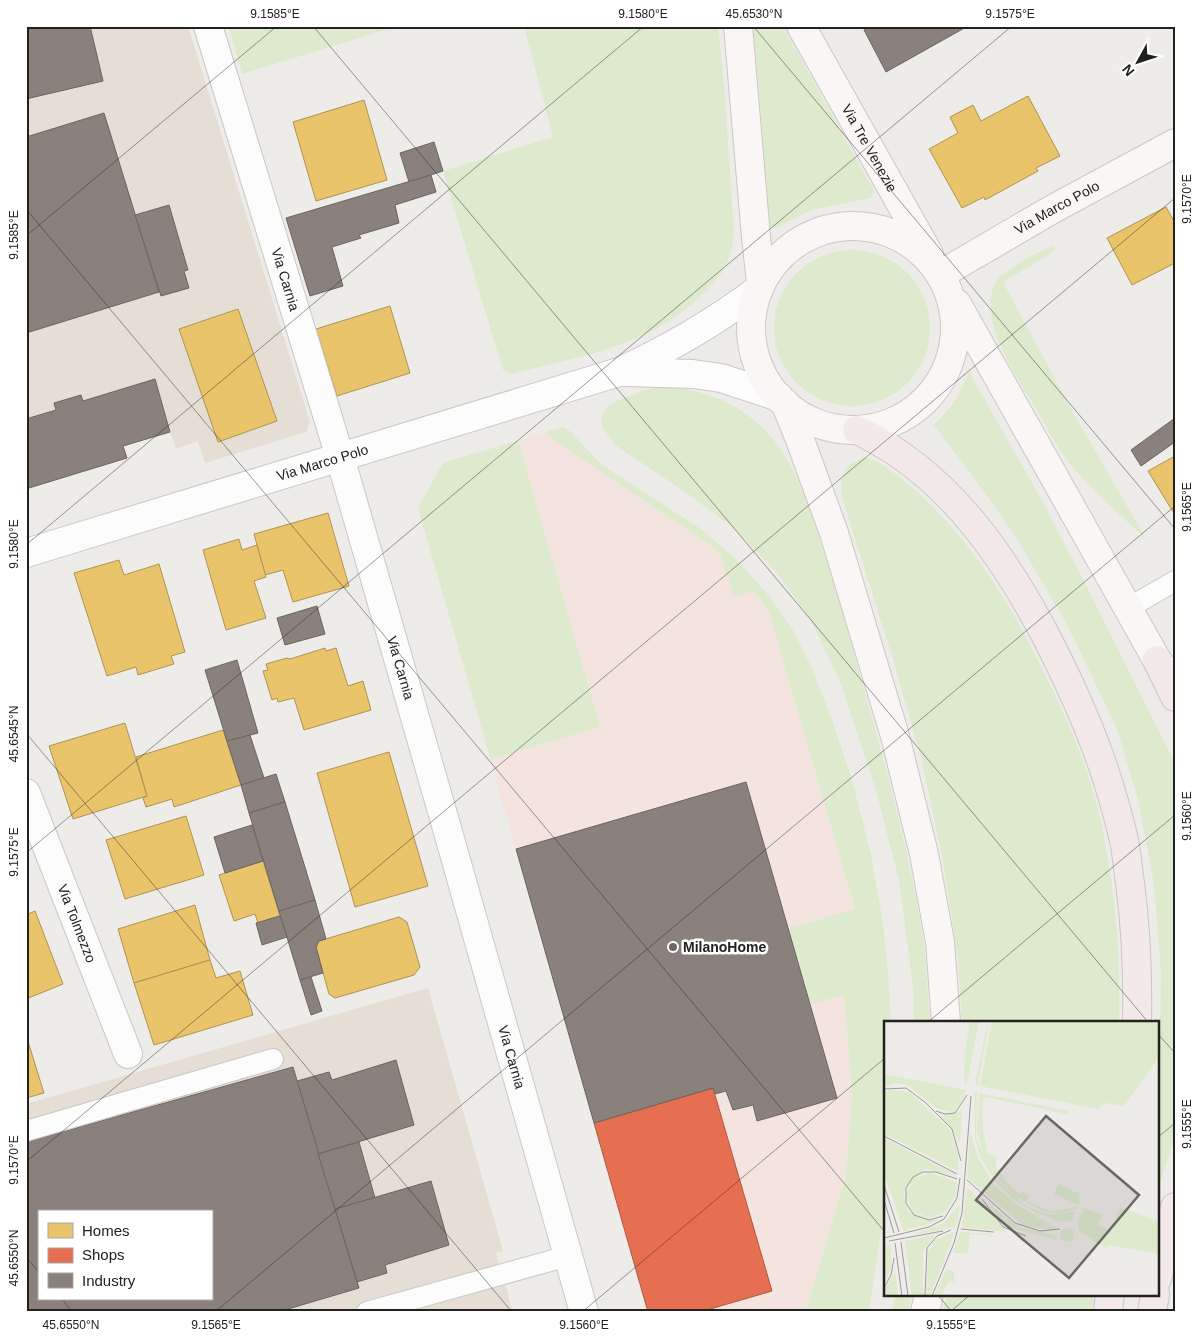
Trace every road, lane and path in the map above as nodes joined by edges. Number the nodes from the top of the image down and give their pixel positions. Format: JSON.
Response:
{"nodes":[{"id":1,"x":208,"y":26,"type":"edge"},
{"id":2,"x":738,"y":26,"type":"edge"},
{"id":3,"x":801,"y":26,"type":"edge"},
{"id":4,"x":1175,"y":143,"type":"edge"},
{"id":5,"x":941,"y":276,"type":"junction"},
{"id":6,"x":760,"y":286,"type":"junction"},
{"id":7,"x":619,"y":372,"type":"junction"},
{"id":8,"x":782,"y":400,"type":"junction"},
{"id":9,"x":857,"y":430,"type":"junction"},
{"id":10,"x":340,"y":457,"type":"junction"},
{"id":11,"x":26,"y":553,"type":"edge"},
{"id":12,"x":1175,"y":581,"type":"edge"},
{"id":13,"x":1128,"y":608,"type":"junction"},
{"id":14,"x":1157,"y":660,"type":"junction"},
{"id":15,"x":1175,"y":686,"type":"edge"},
{"id":16,"x":1175,"y":697,"type":"edge"},
{"id":17,"x":26,"y":793,"type":"edge"},
{"id":18,"x":946,"y":1021,"type":"edge"},
{"id":19,"x":1137,"y":1021,"type":"edge"},
{"id":20,"x":128,"y":1054,"type":"dead end"},
{"id":21,"x":273,"y":1059,"type":"dead end"},
{"id":22,"x":26,"y":1131,"type":"edge"},
{"id":23,"x":1175,"y":1207,"type":"edge"},
{"id":24,"x":568,"y":1256,"type":"junction"},
{"id":25,"x":1158,"y":1275,"type":"edge"},
{"id":26,"x":928,"y":1296,"type":"edge"},
{"id":27,"x":1110,"y":1296,"type":"edge"},
{"id":28,"x":1155,"y":1296,"type":"edge"},
{"id":29,"x":367,"y":1312,"type":"edge"},
{"id":30,"x":584,"y":1312,"type":"edge"},
{"id":31,"x":925,"y":1312,"type":"edge"},
{"id":32,"x":1108,"y":1312,"type":"edge"},
{"id":33,"x":1152,"y":1312,"type":"edge"}],
"edges":[{"from":1,"to":10,"type":"street","name":"Via Carnia"},
{"from":2,"to":6,"type":"street"},
{"from":3,"to":5,"type":"street","name":"Via Tre Venezie"},
{"from":4,"to":5,"type":"street","name":"Via Marco Polo"},
{"from":5,"to":6,"type":"street"},
{"from":5,"to":9,"type":"street"},
{"from":5,"to":13,"type":"street"},
{"from":6,"to":7,"type":"street","name":"Via Marco Polo"},
{"from":6,"to":8,"type":"street"},
{"from":7,"to":8,"type":"street","name":"Via Marco Polo"},
{"from":7,"to":10,"type":"street","name":"Via Marco Polo"},
{"from":8,"to":9,"type":"street"},
{"from":8,"to":18,"type":"street"},
{"from":9,"to":19,"type":"highway"},
{"from":10,"to":11,"type":"street","name":"Via Marco Polo"},
{"from":10,"to":24,"type":"street","name":"Via Carnia"},
{"from":12,"to":13,"type":"lane"},
{"from":13,"to":14,"type":"street"},
{"from":14,"to":15,"type":"street"},
{"from":14,"to":16,"type":"highway"},
{"from":17,"to":20,"type":"street","name":"Via Tolmezzo"},
{"from":21,"to":22,"type":"lane"},
{"from":23,"to":25,"type":"highway"},
{"from":24,"to":29,"type":"lane"},
{"from":24,"to":30,"type":"street","name":"Via Carnia"},
{"from":26,"to":31,"type":"street"},
{"from":27,"to":32,"type":"highway"},
{"from":28,"to":33,"type":"highway"}]}
